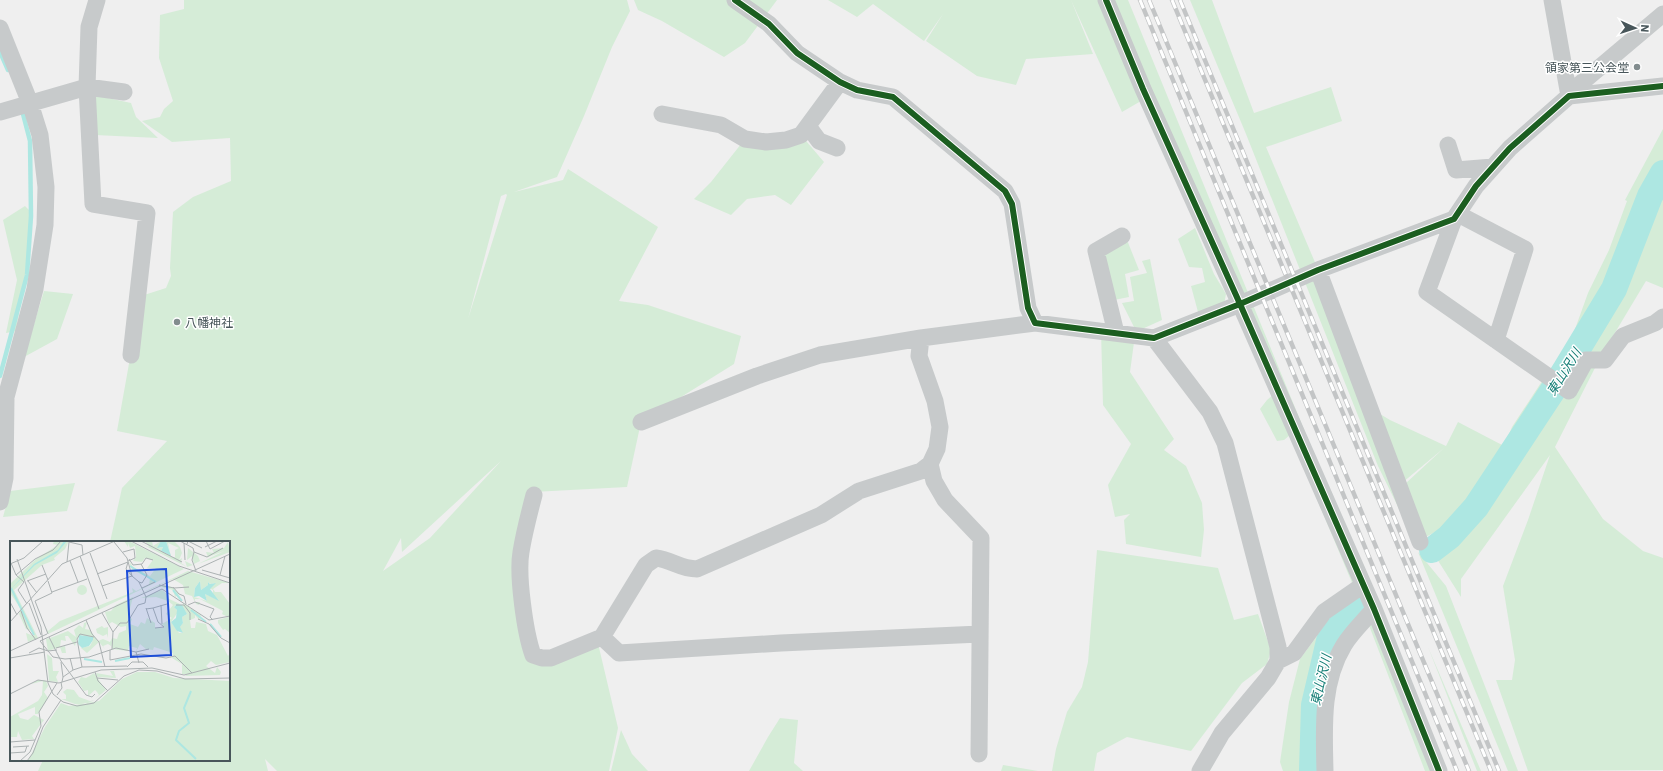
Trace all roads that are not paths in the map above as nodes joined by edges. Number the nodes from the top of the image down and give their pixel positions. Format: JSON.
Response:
{"nodes":[{"id":1,"x":97,"y":0,"type":"edge"},
{"id":2,"x":735,"y":0,"type":"edge"},
{"id":3,"x":1106,"y":0,"type":"edge"},
{"id":4,"x":1552,"y":0,"type":"edge"},
{"id":5,"x":1663,"y":14,"type":"edge"},
{"id":6,"x":0,"y":28,"type":"edge"},
{"id":7,"x":840,"y":82,"type":"junction"},
{"id":8,"x":1663,"y":86,"type":"edge"},
{"id":9,"x":87,"y":87,"type":"junction"},
{"id":10,"x":124,"y":92,"type":"dead end"},
{"id":11,"x":1569,"y":96,"type":"junction"},
{"id":12,"x":30,"y":103,"type":"junction"},
{"id":13,"x":0,"y":112,"type":"edge"},
{"id":14,"x":662,"y":114,"type":"dead end"},
{"id":15,"x":808,"y":126,"type":"junction"},
{"id":16,"x":1448,"y":145,"type":"dead end"},
{"id":17,"x":838,"y":148,"type":"dead end"},
{"id":18,"x":1493,"y":167,"type":"junction"},
{"id":19,"x":1456,"y":217,"type":"junction"},
{"id":20,"x":1122,"y":236,"type":"dead end"},
{"id":21,"x":1318,"y":270,"type":"junction"},
{"id":22,"x":1240,"y":304,"type":"junction"},
{"id":23,"x":1663,"y":317,"type":"edge"},
{"id":24,"x":1035,"y":322,"type":"junction"},
{"id":25,"x":1116,"y":333,"type":"junction"},
{"id":26,"x":921,"y":338,"type":"junction"},
{"id":27,"x":1154,"y":338,"type":"junction"},
{"id":28,"x":1496,"y":340,"type":"junction"},
{"id":29,"x":131,"y":355,"type":"dead end"},
{"id":30,"x":641,"y":422,"type":"dead end"},
{"id":31,"x":930,"y":464,"type":"junction"},
{"id":32,"x":534,"y":496,"type":"dead end"},
{"id":33,"x":0,"y":502,"type":"edge"},
{"id":34,"x":1420,"y":542,"type":"dead end"},
{"id":35,"x":1363,"y":585,"type":"junction"},
{"id":36,"x":1374,"y":609,"type":"junction"},
{"id":37,"x":980,"y":634,"type":"junction"},
{"id":38,"x":602,"y":637,"type":"junction"},
{"id":39,"x":1278,"y":661,"type":"junction"},
{"id":40,"x":979,"y":754,"type":"dead end"},
{"id":41,"x":1200,"y":771,"type":"edge"},
{"id":42,"x":1325,"y":771,"type":"edge"},
{"id":43,"x":1439,"y":771,"type":"edge"}],
"edges":[{"from":1,"to":9,"type":"street"},
{"from":2,"to":7,"type":"street"},
{"from":3,"to":22,"type":"street"},
{"from":4,"to":11,"type":"street"},
{"from":5,"to":11,"type":"street"},
{"from":6,"to":12,"type":"street"},
{"from":7,"to":15,"type":"street"},
{"from":7,"to":24,"type":"street"},
{"from":8,"to":11,"type":"street"},
{"from":9,"to":10,"type":"street"},
{"from":9,"to":12,"type":"street"},
{"from":9,"to":29,"type":"street"},
{"from":11,"to":18,"type":"street"},
{"from":12,"to":13,"type":"street"},
{"from":12,"to":33,"type":"street"},
{"from":14,"to":15,"type":"street"},
{"from":15,"to":17,"type":"street"},
{"from":16,"to":18,"type":"street"},
{"from":18,"to":19,"type":"street"},
{"from":19,"to":21,"type":"street"},
{"from":19,"to":28,"type":"street"},
{"from":19,"to":28,"type":"street"},
{"from":20,"to":25,"type":"street"},
{"from":21,"to":22,"type":"street"},
{"from":21,"to":34,"type":"street"},
{"from":22,"to":27,"type":"street"},
{"from":22,"to":35,"type":"street"},
{"from":23,"to":28,"type":"street"},
{"from":24,"to":25,"type":"street"},
{"from":24,"to":26,"type":"street"},
{"from":25,"to":27,"type":"street"},
{"from":26,"to":30,"type":"street"},
{"from":26,"to":31,"type":"street"},
{"from":27,"to":39,"type":"street"},
{"from":31,"to":37,"type":"street"},
{"from":31,"to":38,"type":"street"},
{"from":32,"to":38,"type":"street"},
{"from":35,"to":36,"type":"street"},
{"from":35,"to":39,"type":"street"},
{"from":36,"to":42,"type":"street"},
{"from":36,"to":43,"type":"street"},
{"from":37,"to":38,"type":"street"},
{"from":37,"to":40,"type":"street"},
{"from":39,"to":41,"type":"street"}]}
